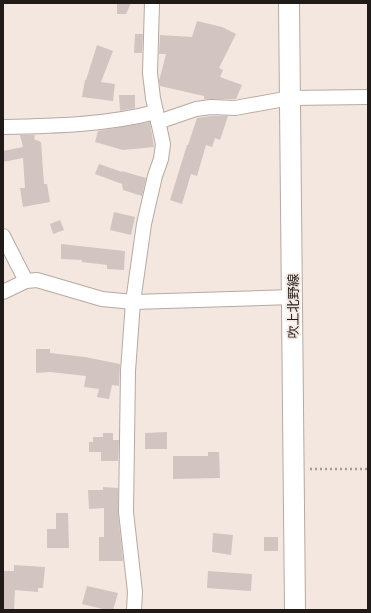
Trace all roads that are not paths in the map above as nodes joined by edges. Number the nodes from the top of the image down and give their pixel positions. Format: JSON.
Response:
{"nodes":[{"id":1,"x":152,"y":3,"type":"edge"},
{"id":2,"x":289,"y":3,"type":"edge"},
{"id":3,"x":368,"y":97,"type":"edge"},
{"id":4,"x":290,"y":98,"type":"junction"},
{"id":5,"x":157,"y":117,"type":"junction"},
{"id":6,"x":3,"y":127,"type":"edge"},
{"id":7,"x":3,"y":236,"type":"edge"},
{"id":8,"x":26,"y":281,"type":"junction"},
{"id":9,"x":3,"y":292,"type":"edge"},
{"id":10,"x":293,"y":298,"type":"junction"},
{"id":11,"x":133,"y":302,"type":"junction"},
{"id":12,"x":134,"y":610,"type":"edge"},
{"id":13,"x":295,"y":610,"type":"edge"}],
"edges":[{"from":1,"to":5,"type":"street"},
{"from":2,"to":4,"type":"main road","name":"吹上北野線"},
{"from":3,"to":4,"type":"street"},
{"from":4,"to":5,"type":"street"},
{"from":4,"to":10,"type":"main road","name":"吹上北野線"},
{"from":5,"to":6,"type":"street"},
{"from":5,"to":11,"type":"street"},
{"from":7,"to":8,"type":"street"},
{"from":8,"to":9,"type":"street"},
{"from":8,"to":11,"type":"street"},
{"from":10,"to":11,"type":"street"},
{"from":10,"to":13,"type":"main road","name":"吹上北野線"},
{"from":11,"to":12,"type":"street"}]}
